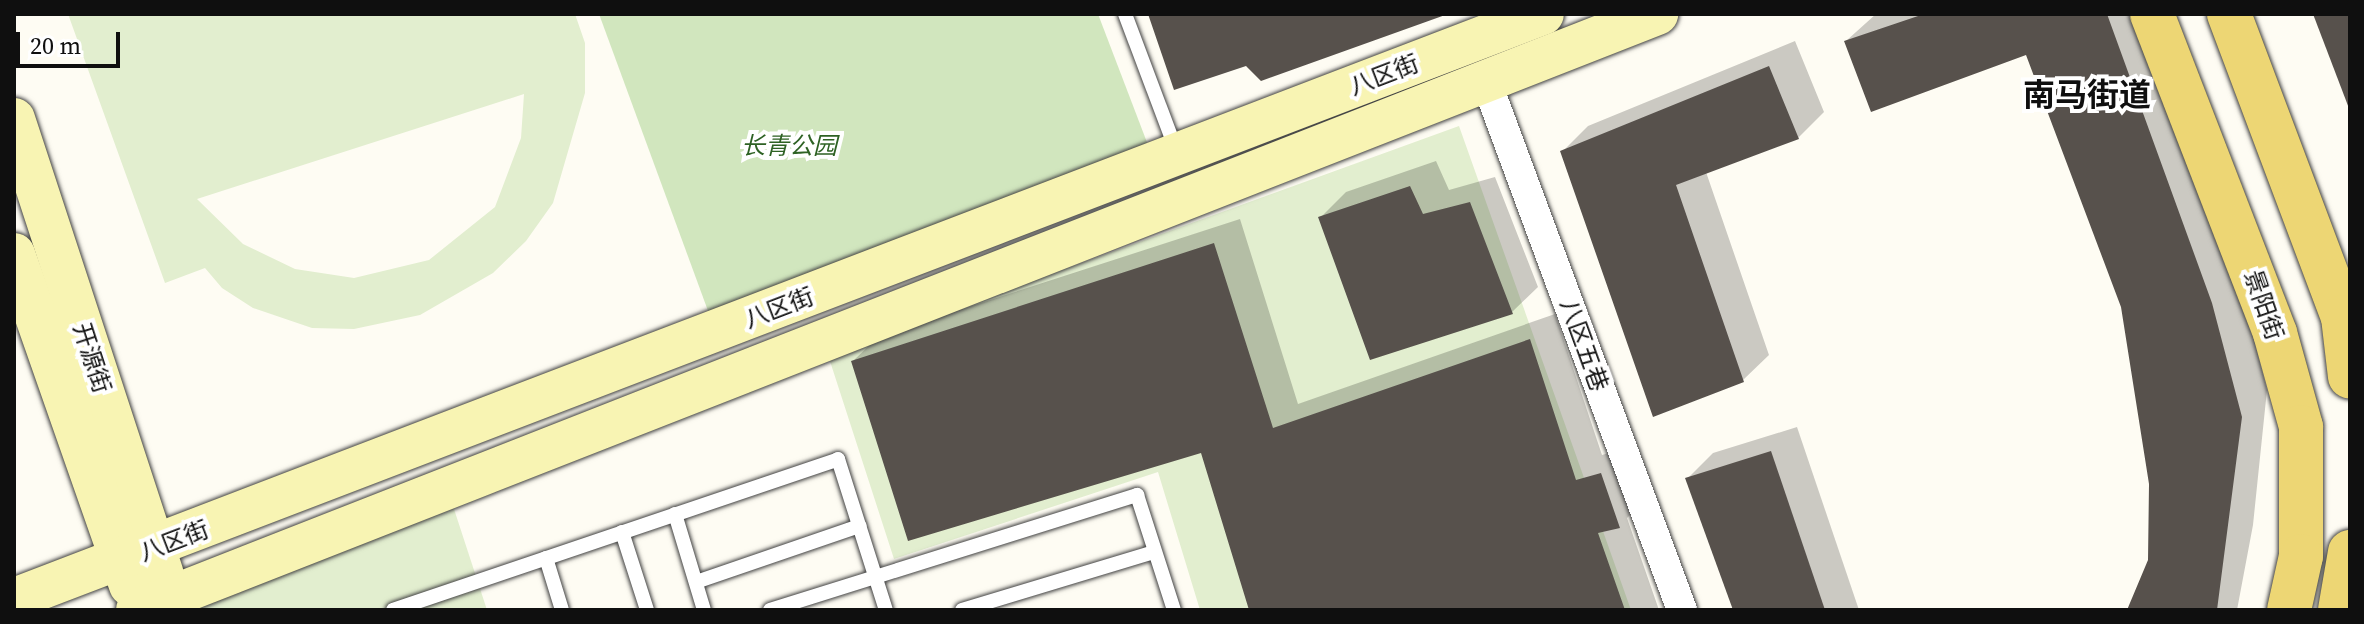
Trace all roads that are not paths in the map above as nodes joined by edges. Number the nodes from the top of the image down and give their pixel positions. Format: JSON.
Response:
{"nodes":[{"id":1,"x":1125,"y":14,"type":"edge"},
{"id":2,"x":1543,"y":14,"type":"edge"},
{"id":3,"x":1657,"y":14,"type":"edge"},
{"id":4,"x":2152,"y":14,"type":"edge"},
{"id":5,"x":2229,"y":14,"type":"edge"},
{"id":6,"x":1486,"y":81,"type":"junction"},
{"id":7,"x":14,"y":119,"type":"edge"},
{"id":8,"x":1178,"y":154,"type":"junction"},
{"id":9,"x":14,"y":254,"type":"edge"},
{"id":10,"x":2350,"y":377,"type":"edge"},
{"id":11,"x":675,"y":514,"type":"junction"},
{"id":12,"x":860,"y":526,"type":"junction"},
{"id":13,"x":622,"y":532,"type":"junction"},
{"id":14,"x":1154,"y":552,"type":"junction"},
{"id":15,"x":2350,"y":552,"type":"edge"},
{"id":16,"x":137,"y":554,"type":"junction"},
{"id":17,"x":546,"y":558,"type":"junction"},
{"id":18,"x":876,"y":577,"type":"junction"},
{"id":19,"x":696,"y":582,"type":"junction"},
{"id":20,"x":14,"y":599,"type":"edge"},
{"id":21,"x":148,"y":605,"type":"edge"},
{"id":22,"x":393,"y":610,"type":"edge"},
{"id":23,"x":562,"y":610,"type":"edge"},
{"id":24,"x":647,"y":610,"type":"edge"},
{"id":25,"x":704,"y":610,"type":"edge"},
{"id":26,"x":770,"y":610,"type":"edge"},
{"id":27,"x":886,"y":610,"type":"edge"},
{"id":28,"x":962,"y":610,"type":"edge"},
{"id":29,"x":1174,"y":610,"type":"edge"},
{"id":30,"x":1682,"y":610,"type":"edge"},
{"id":31,"x":2289,"y":610,"type":"edge"},
{"id":32,"x":2340,"y":610,"type":"edge"}],
"edges":[{"from":1,"to":8,"type":"lane"},
{"from":2,"to":8,"type":"main road","name":"八区街"},
{"from":3,"to":6,"type":"main road","name":"八区街"},
{"from":4,"to":31,"type":"main road","name":"景阳街"},
{"from":5,"to":10,"type":"main road"},
{"from":6,"to":21,"type":"main road","name":"八区街"},
{"from":6,"to":30,"type":"street","name":"八区五巷"},
{"from":7,"to":16,"type":"main road","name":"开源街"},
{"from":8,"to":16,"type":"main road","name":"八区街"},
{"from":9,"to":16,"type":"main road","name":"开源街"},
{"from":11,"to":12,"type":"lane"},
{"from":11,"to":13,"type":"lane"},
{"from":11,"to":19,"type":"lane"},
{"from":12,"to":18,"type":"lane"},
{"from":12,"to":19,"type":"lane"},
{"from":13,"to":17,"type":"lane"},
{"from":13,"to":24,"type":"lane"},
{"from":14,"to":18,"type":"lane"},
{"from":14,"to":28,"type":"lane"},
{"from":14,"to":29,"type":"lane"},
{"from":15,"to":32,"type":"main road"},
{"from":16,"to":20,"type":"main road","name":"八区街"},
{"from":16,"to":21,"type":"main road","name":"开源街"},
{"from":17,"to":22,"type":"lane"},
{"from":17,"to":23,"type":"lane"},
{"from":18,"to":26,"type":"lane"},
{"from":18,"to":27,"type":"lane"},
{"from":19,"to":25,"type":"lane"}]}
